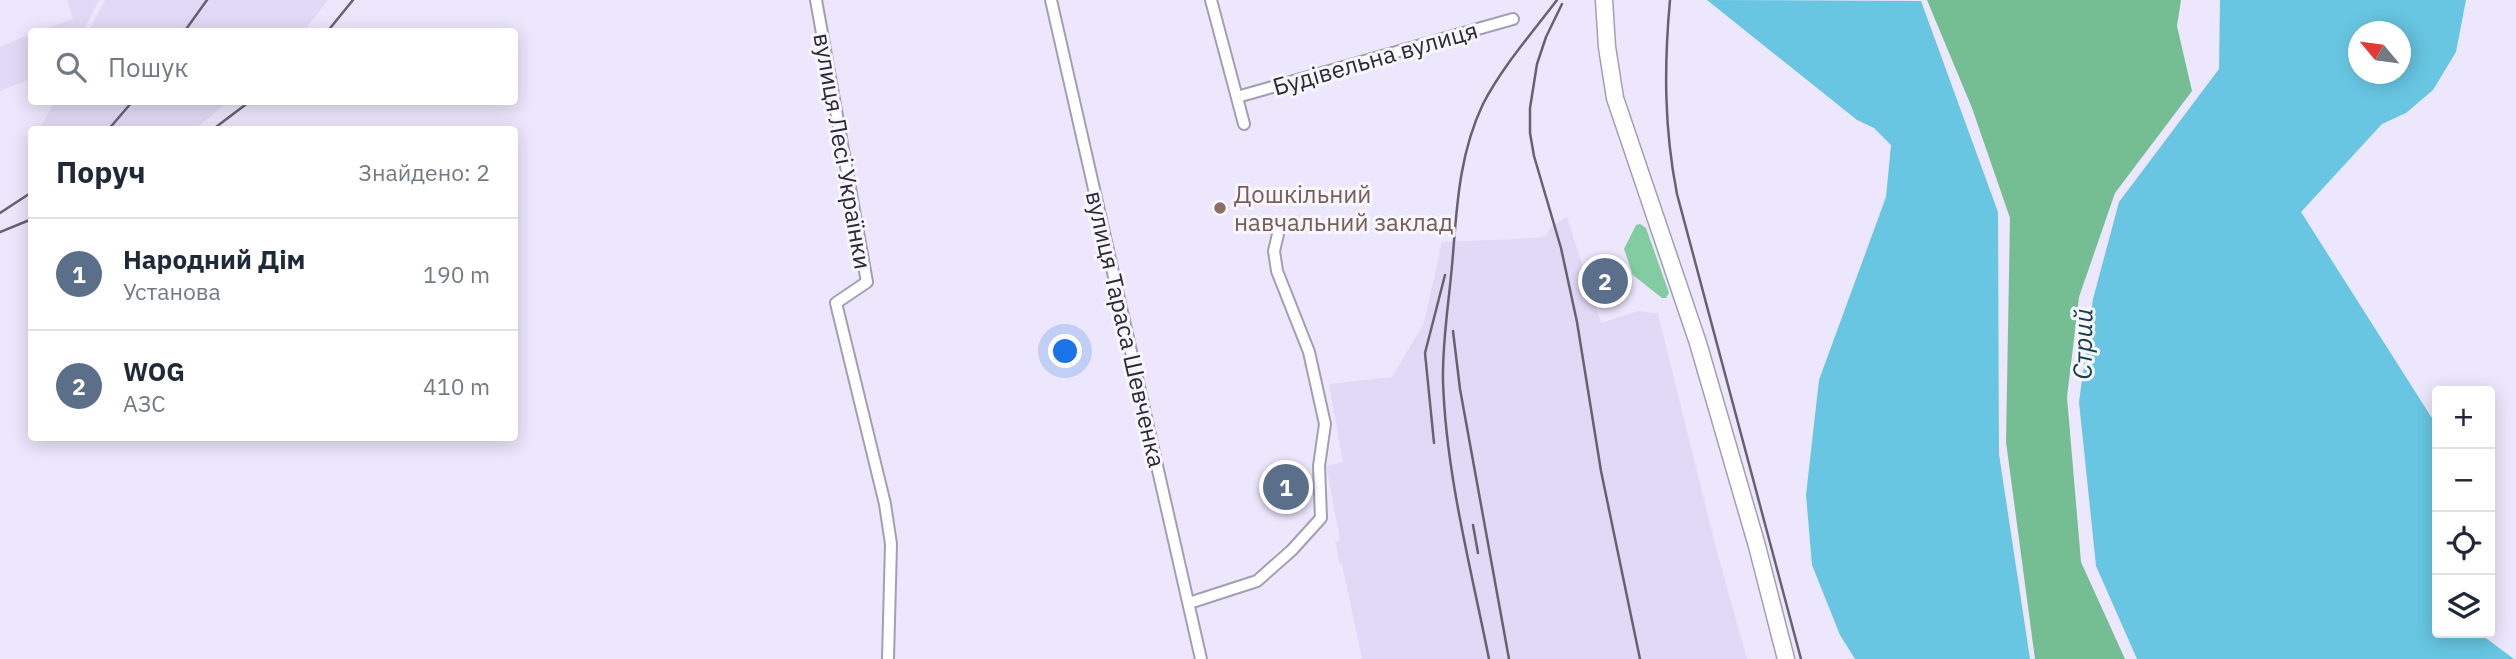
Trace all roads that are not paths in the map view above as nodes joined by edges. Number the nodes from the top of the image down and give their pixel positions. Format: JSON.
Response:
{"nodes":[{"id":1,"x":816,"y":0,"type":"edge"},
{"id":2,"x":1051,"y":0,"type":"edge"},
{"id":3,"x":1211,"y":0,"type":"edge"},
{"id":4,"x":1604,"y":0,"type":"edge"},
{"id":5,"x":1513,"y":19,"type":"dead end"},
{"id":6,"x":1237,"y":97,"type":"junction"},
{"id":7,"x":1244,"y":124,"type":"dead end"},
{"id":8,"x":1278,"y":234,"type":"dead end"},
{"id":9,"x":1189,"y":603,"type":"junction"},
{"id":10,"x":888,"y":659,"type":"edge"},
{"id":11,"x":1201,"y":659,"type":"edge"},
{"id":12,"x":1786,"y":659,"type":"edge"}],
"edges":[{"from":1,"to":10,"type":"street","name":"вулиця Лесі Українки"},
{"from":2,"to":9,"type":"street","name":"вулиця Тараса Шевченка"},
{"from":3,"to":6,"type":"street"},
{"from":4,"to":12,"type":"highway"},
{"from":5,"to":6,"type":"street","name":"Будівельна вулиця"},
{"from":6,"to":7,"type":"street"},
{"from":8,"to":9,"type":"street"},
{"from":9,"to":11,"type":"street","name":"вулиця Тараса Шевченка"}]}
